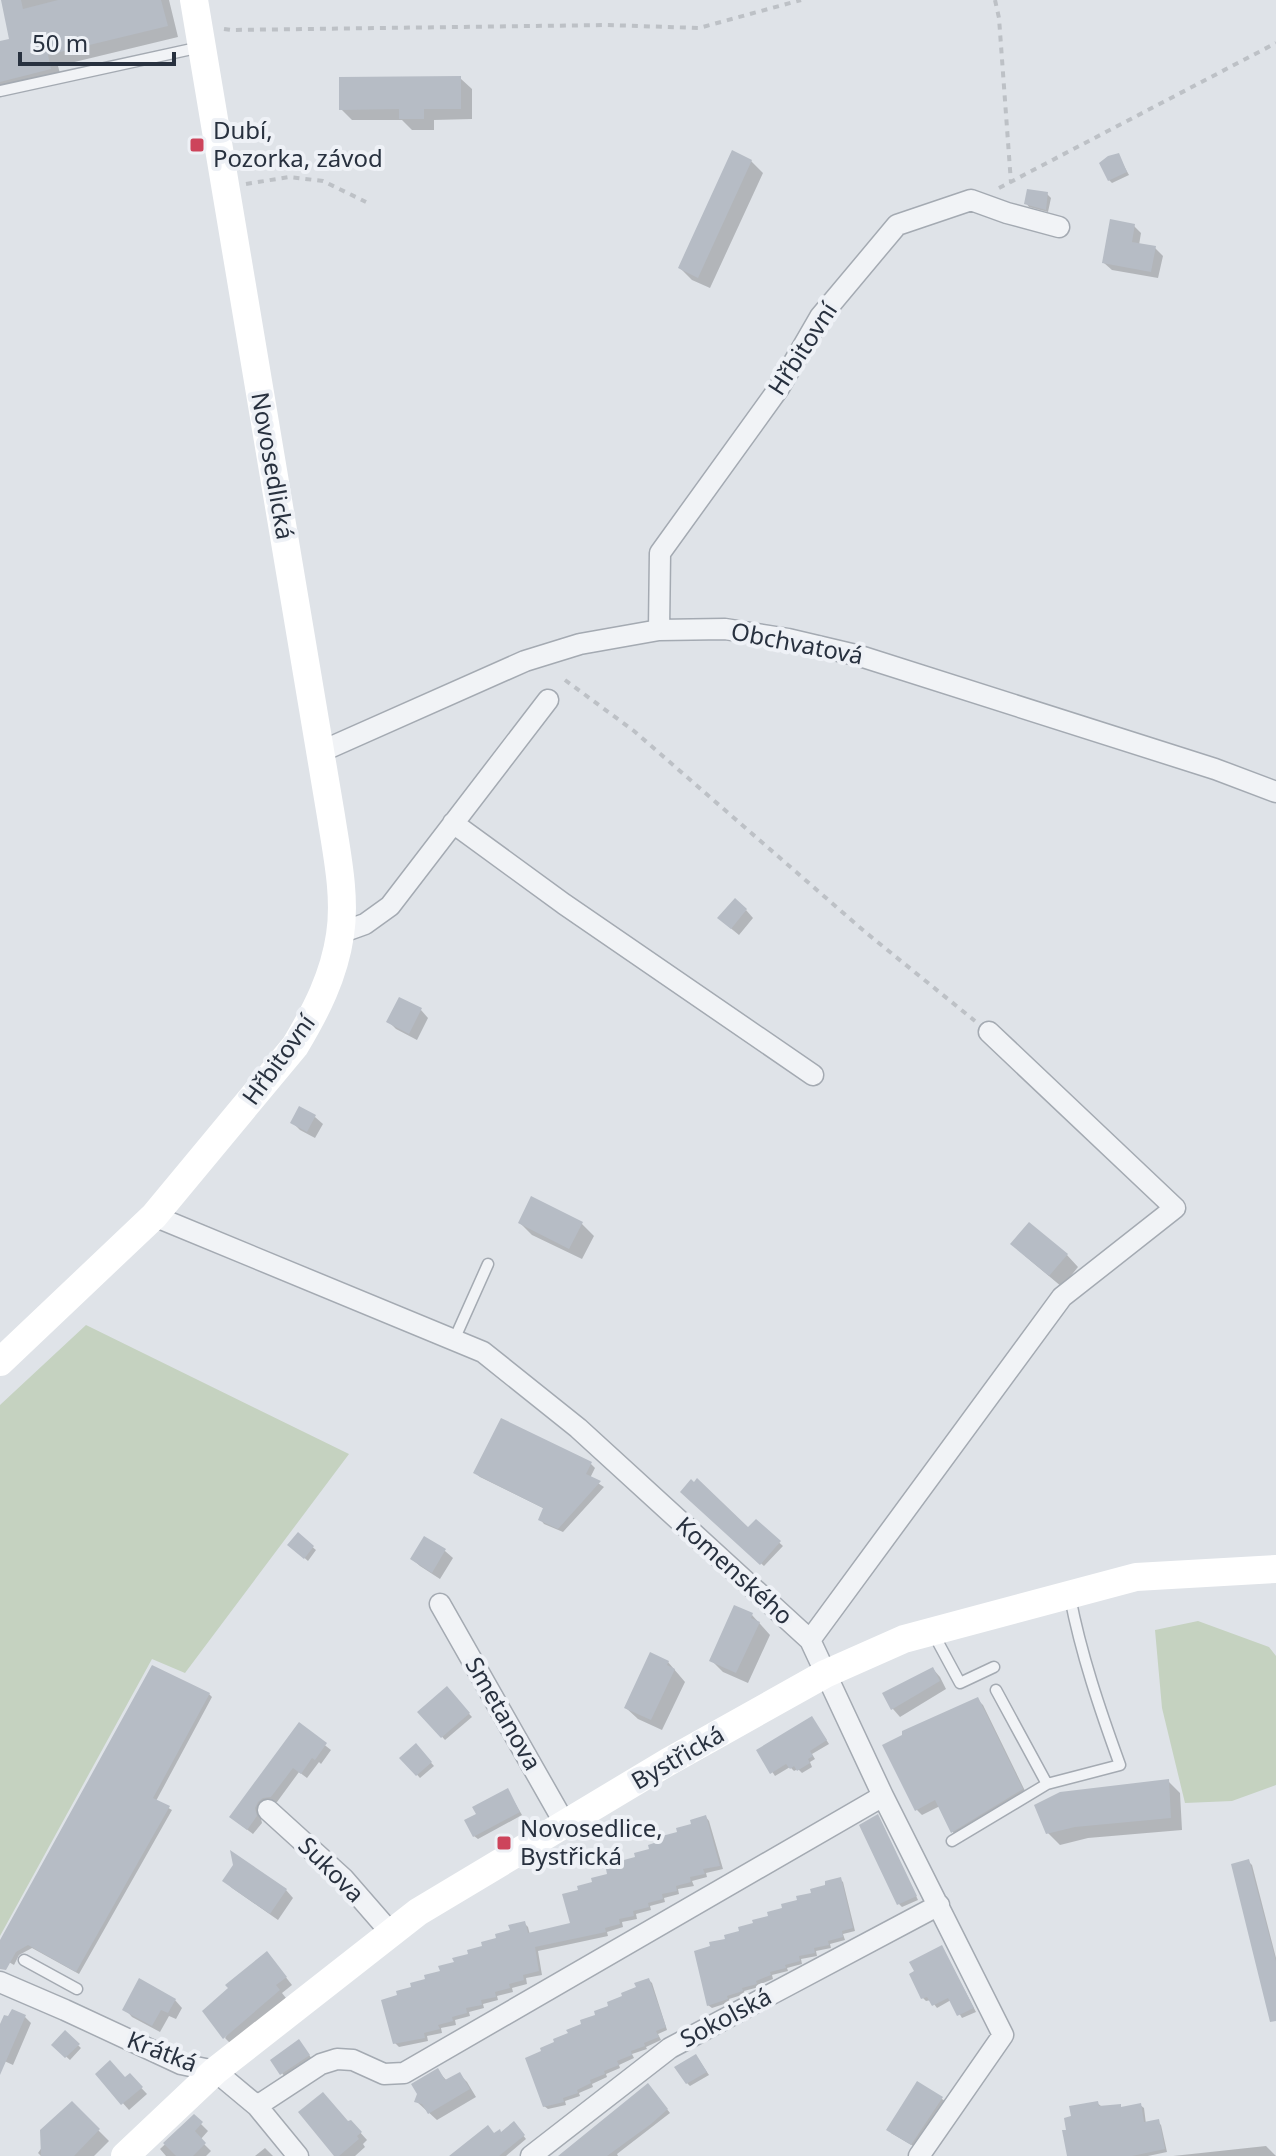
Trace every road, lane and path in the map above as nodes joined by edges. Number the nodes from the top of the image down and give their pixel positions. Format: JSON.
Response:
{"nodes":[{"id":1,"x":801,"y":0,"type":"edge"},
{"id":2,"x":995,"y":0,"type":"edge"},
{"id":3,"x":198,"y":23,"type":"edge"},
{"id":4,"x":1276,"y":43,"type":"edge"},
{"id":5,"x":0,"y":91,"type":"edge"},
{"id":6,"x":1011,"y":183,"type":"junction"},
{"id":7,"x":226,"y":187,"type":"junction"},
{"id":8,"x":971,"y":200,"type":"junction"},
{"id":9,"x":366,"y":202,"type":"dead end"},
{"id":10,"x":1059,"y":227,"type":"dead end"},
{"id":11,"x":659,"y":630,"type":"junction"},
{"id":12,"x":580,"y":644,"type":"junction"},
{"id":13,"x":548,"y":700,"type":"dead end"},
{"id":14,"x":320,"y":752,"type":"junction"},
{"id":15,"x":1276,"y":792,"type":"edge"},
{"id":16,"x":453,"y":823,"type":"junction"},
{"id":17,"x":340,"y":933,"type":"junction"},
{"id":18,"x":989,"y":1032,"type":"joint"},
{"id":19,"x":813,"y":1075,"type":"dead end"},
{"id":20,"x":154,"y":1216,"type":"junction"},
{"id":21,"x":488,"y":1264,"type":"dead end"},
{"id":22,"x":454,"y":1340,"type":"junction"},
{"id":23,"x":0,"y":1362,"type":"edge"},
{"id":24,"x":1276,"y":1569,"type":"edge"},
{"id":25,"x":1070,"y":1595,"type":"junction"},
{"id":26,"x":440,"y":1604,"type":"dead end"},
{"id":27,"x":932,"y":1631,"type":"junction"},
{"id":28,"x":810,"y":1640,"type":"junction"},
{"id":29,"x":994,"y":1667,"type":"dead end"},
{"id":30,"x":825,"y":1674,"type":"junction"},
{"id":31,"x":996,"y":1690,"type":"dead end"},
{"id":32,"x":1047,"y":1784,"type":"junction"},
{"id":33,"x":883,"y":1796,"type":"junction"},
{"id":34,"x":268,"y":1810,"type":"dead end"},
{"id":35,"x":565,"y":1824,"type":"junction"},
{"id":36,"x":952,"y":1841,"type":"dead end"},
{"id":37,"x":939,"y":1905,"type":"junction"},
{"id":38,"x":391,"y":1933,"type":"junction"},
{"id":39,"x":24,"y":1960,"type":"dead end"},
{"id":40,"x":0,"y":1982,"type":"edge"},
{"id":41,"x":77,"y":1989,"type":"dead end"},
{"id":42,"x":215,"y":2071,"type":"junction"},
{"id":43,"x":257,"y":2106,"type":"junction"},
{"id":44,"x":125,"y":2156,"type":"edge"},
{"id":45,"x":298,"y":2156,"type":"edge"},
{"id":46,"x":531,"y":2156,"type":"edge"},
{"id":47,"x":919,"y":2156,"type":"edge"}],
"edges":[{"from":1,"to":3,"type":"path"},
{"from":2,"to":6,"type":"path"},
{"from":3,"to":5,"type":"lane"},
{"from":3,"to":7,"type":"street","name":"Novosedlická"},
{"from":4,"to":6,"type":"path"},
{"from":6,"to":8,"type":"path"},
{"from":7,"to":9,"type":"path"},
{"from":7,"to":14,"type":"street","name":"Novosedlická"},
{"from":8,"to":10,"type":"street"},
{"from":8,"to":11,"type":"street","name":"Hřbitovní"},
{"from":11,"to":12,"type":"street","name":"Obchvatová"},
{"from":11,"to":15,"type":"street","name":"Obchvatová"},
{"from":12,"to":14,"type":"street","name":"Obchvatová"},
{"from":12,"to":18,"type":"path"},
{"from":13,"to":16,"type":"street"},
{"from":14,"to":17,"type":"street","name":"Novosedlická"},
{"from":16,"to":17,"type":"street"},
{"from":16,"to":19,"type":"street"},
{"from":17,"to":20,"type":"street","name":"Hřbitovní"},
{"from":18,"to":28,"type":"street"},
{"from":20,"to":22,"type":"street","name":"Komenského"},
{"from":20,"to":23,"type":"street","name":"Hřbitovní"},
{"from":21,"to":22,"type":"lane"},
{"from":22,"to":28,"type":"street","name":"Komenského"},
{"from":24,"to":25,"type":"street","name":"Bystřická"},
{"from":25,"to":27,"type":"street","name":"Bystřická"},
{"from":25,"to":32,"type":"lane"},
{"from":26,"to":35,"type":"street","name":"Smetanova"},
{"from":27,"to":29,"type":"lane"},
{"from":27,"to":30,"type":"street","name":"Bystřická"},
{"from":28,"to":30,"type":"street","name":"Komenského"},
{"from":30,"to":33,"type":"street","name":"Komenského"},
{"from":30,"to":35,"type":"street","name":"Bystřická"},
{"from":31,"to":32,"type":"lane"},
{"from":32,"to":36,"type":"lane"},
{"from":33,"to":37,"type":"street","name":"Komenského"},
{"from":33,"to":43,"type":"street"},
{"from":34,"to":38,"type":"street","name":"Sukova"},
{"from":35,"to":38,"type":"street","name":"Bystřická"},
{"from":37,"to":46,"type":"street","name":"Sokolská"},
{"from":37,"to":47,"type":"street","name":"Komenského"},
{"from":38,"to":42,"type":"street","name":"Bystřická"},
{"from":39,"to":41,"type":"lane"},
{"from":40,"to":42,"type":"street","name":"Krátká"},
{"from":42,"to":43,"type":"street","name":"Krátká"},
{"from":42,"to":44,"type":"street","name":"Bystřická"},
{"from":43,"to":45,"type":"street","name":"Krátká"}]}
